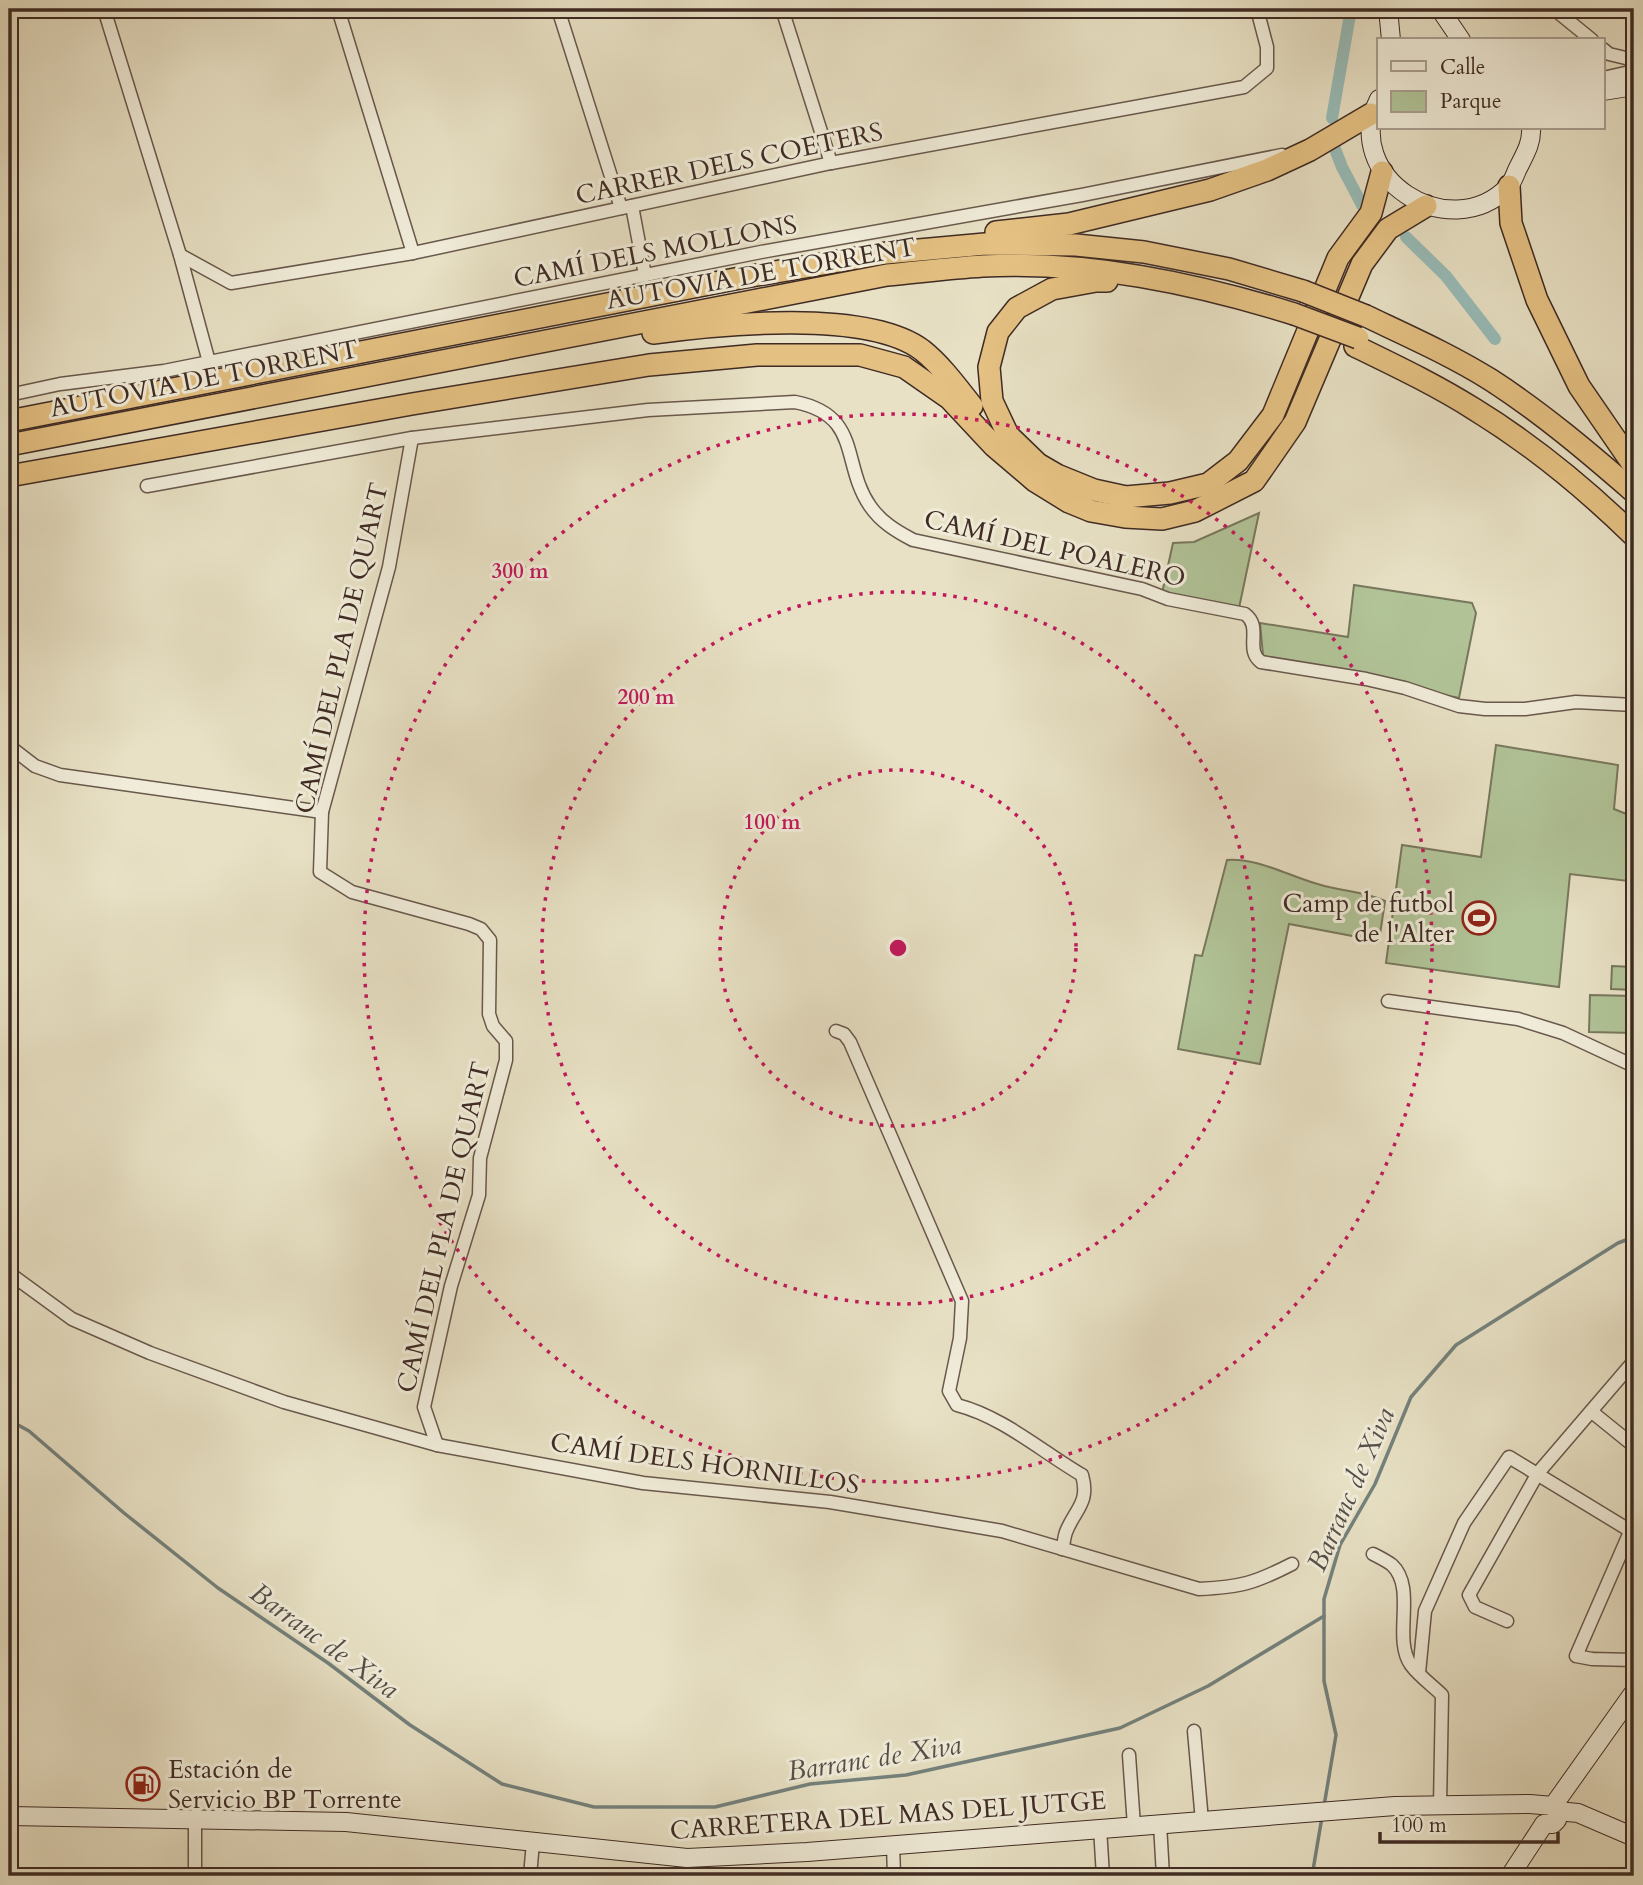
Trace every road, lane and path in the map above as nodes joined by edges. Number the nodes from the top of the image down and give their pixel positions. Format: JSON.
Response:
{"nodes":[{"id":1,"x":104,"y":9,"type":"edge"},
{"id":2,"x":338,"y":9,"type":"edge"},
{"id":3,"x":558,"y":9,"type":"edge"},
{"id":4,"x":782,"y":9,"type":"edge"},
{"id":5,"x":1256,"y":9,"type":"edge"},
{"id":6,"x":1388,"y":9,"type":"edge"},
{"id":7,"x":1440,"y":9,"type":"edge"},
{"id":8,"x":1554,"y":9,"type":"edge"},
{"id":9,"x":1391,"y":38,"type":"edge"},
{"id":10,"x":1460,"y":38,"type":"edge"},
{"id":11,"x":1590,"y":38,"type":"edge"},
{"id":12,"x":1606,"y":52,"type":"edge"},
{"id":13,"x":1634,"y":60,"type":"edge"},
{"id":14,"x":1634,"y":71,"type":"edge"},
{"id":15,"x":1604,"y":78,"type":"edge"},
{"id":16,"x":1634,"y":86,"type":"edge"},
{"id":17,"x":1604,"y":91,"type":"edge"},
{"id":18,"x":1375,"y":106,"type":"edge"},
{"id":19,"x":1536,"y":132,"type":"edge"},
{"id":20,"x":1310,"y":150,"type":"junction"},
{"id":21,"x":831,"y":163,"type":"junction"},
{"id":22,"x":1382,"y":172,"type":"junction"},
{"id":23,"x":1509,"y":186,"type":"junction"},
{"id":24,"x":1426,"y":206,"type":"junction"},
{"id":25,"x":627,"y":207,"type":"junction"},
{"id":26,"x":413,"y":253,"type":"junction"},
{"id":27,"x":180,"y":255,"type":"junction"},
{"id":28,"x":645,"y":275,"type":"junction"},
{"id":29,"x":740,"y":278,"type":"junction"},
{"id":30,"x":1293,"y":318,"type":"junction"},
{"id":31,"x":1357,"y":342,"type":"junction"},
{"id":32,"x":209,"y":362,"type":"junction"},
{"id":33,"x":402,"y":369,"type":"junction"},
{"id":34,"x":9,"y":395,"type":"edge"},
{"id":35,"x":9,"y":421,"type":"edge"},
{"id":36,"x":412,"y":438,"type":"junction"},
{"id":37,"x":9,"y":444,"type":"edge"},
{"id":38,"x":1634,"y":466,"type":"edge"},
{"id":39,"x":9,"y":476,"type":"edge"},
{"id":40,"x":1035,"y":481,"type":"junction"},
{"id":41,"x":146,"y":486,"type":"dead end"},
{"id":42,"x":1634,"y":492,"type":"edge"},
{"id":43,"x":1634,"y":523,"type":"edge"},
{"id":44,"x":1634,"y":536,"type":"edge"},
{"id":45,"x":1634,"y":705,"type":"edge"},
{"id":46,"x":9,"y":746,"type":"edge"},
{"id":47,"x":322,"y":812,"type":"junction"},
{"id":48,"x":1388,"y":1001,"type":"dead end"},
{"id":49,"x":836,"y":1031,"type":"dead end"},
{"id":50,"x":1634,"y":1066,"type":"edge"},
{"id":51,"x":9,"y":1273,"type":"edge"},
{"id":52,"x":1634,"y":1361,"type":"edge"},
{"id":53,"x":1592,"y":1412,"type":"junction"},
{"id":54,"x":437,"y":1445,"type":"junction"},
{"id":55,"x":1634,"y":1446,"type":"edge"},
{"id":56,"x":1538,"y":1473,"type":"junction"},
{"id":57,"x":1633,"y":1531,"type":"edge"},
{"id":58,"x":1062,"y":1549,"type":"junction"},
{"id":59,"x":1373,"y":1554,"type":"dead end"},
{"id":60,"x":1292,"y":1564,"type":"dead end"},
{"id":61,"x":1507,"y":1622,"type":"dead end"},
{"id":62,"x":1634,"y":1660,"type":"edge"},
{"id":63,"x":1419,"y":1673,"type":"junction"},
{"id":64,"x":1634,"y":1692,"type":"edge"},
{"id":65,"x":1194,"y":1731,"type":"dead end"},
{"id":66,"x":1129,"y":1755,"type":"dead end"},
{"id":67,"x":1440,"y":1806,"type":"junction"},
{"id":68,"x":1550,"y":1812,"type":"junction"},
{"id":69,"x":9,"y":1816,"type":"edge"},
{"id":70,"x":195,"y":1820,"type":"junction"},
{"id":71,"x":1202,"y":1821,"type":"junction"},
{"id":72,"x":1160,"y":1824,"type":"junction"},
{"id":73,"x":1134,"y":1826,"type":"junction"},
{"id":74,"x":1100,"y":1828,"type":"junction"},
{"id":75,"x":1634,"y":1837,"type":"edge"},
{"id":76,"x":533,"y":1842,"type":"junction"},
{"id":77,"x":892,"y":1845,"type":"junction"},
{"id":78,"x":195,"y":1876,"type":"edge"},
{"id":79,"x":530,"y":1876,"type":"edge"},
{"id":80,"x":894,"y":1876,"type":"edge"},
{"id":81,"x":1103,"y":1876,"type":"edge"},
{"id":82,"x":1163,"y":1876,"type":"edge"},
{"id":83,"x":1510,"y":1876,"type":"edge"}],
"edges":[{"from":1,"to":27,"type":"street"},
{"from":2,"to":26,"type":"street"},
{"from":3,"to":25,"type":"street"},
{"from":4,"to":21,"type":"street"},
{"from":5,"to":21,"type":"street","name":"CARRER DELS COETERS"},
{"from":6,"to":9,"type":"street"},
{"from":7,"to":10,"type":"street"},
{"from":8,"to":11,"type":"street"},
{"from":12,"to":13,"type":"street"},
{"from":14,"to":15,"type":"street"},
{"from":16,"to":17,"type":"street"},
{"from":18,"to":20,"type":"highway"},
{"from":18,"to":22,"type":"street"},
{"from":19,"to":23,"type":"street"},
{"from":20,"to":28,"type":"street","name":"CAMÍ DELS MOLLONS"},
{"from":20,"to":29,"type":"highway"},
{"from":21,"to":25,"type":"street","name":"CARRER DELS COETERS"},
{"from":22,"to":24,"type":"street"},
{"from":22,"to":30,"type":"highway"},
{"from":23,"to":24,"type":"street"},
{"from":23,"to":38,"type":"highway"},
{"from":24,"to":40,"type":"highway"},
{"from":25,"to":26,"type":"street","name":"CARRER DELS COETERS"},
{"from":25,"to":28,"type":"street"},
{"from":26,"to":27,"type":"street","name":"CARRER DELS COETERS"},
{"from":27,"to":32,"type":"street"},
{"from":28,"to":32,"type":"street","name":"CAMÍ DELS MOLLONS"},
{"from":29,"to":35,"type":"highway","name":"AUTOVIA DE TORRENT"},
{"from":29,"to":42,"type":"highway","name":"AUTOVIA DE TORRENT","bridge":true},
{"from":30,"to":31,"type":"highway","name":"AUTOVIA DE TORRENT","bridge":true},
{"from":30,"to":33,"type":"highway","name":"AUTOVIA DE TORRENT"},
{"from":31,"to":43,"type":"highway","name":"AUTOVIA DE TORRENT"},
{"from":31,"to":44,"type":"highway"},
{"from":32,"to":34,"type":"street","name":"CAMÍ DELS MOLLONS"},
{"from":33,"to":37,"type":"highway","name":"AUTOVIA DE TORRENT"},
{"from":33,"to":40,"type":"highway"},
{"from":36,"to":41,"type":"street"},
{"from":36,"to":45,"type":"street","name":"CAMÍ DEL POALERO"},
{"from":36,"to":47,"type":"street","name":"CAMÍ DEL PLA DE QUART"},
{"from":39,"to":40,"type":"highway"},
{"from":46,"to":47,"type":"street"},
{"from":47,"to":54,"type":"street","name":"CAMÍ DEL PLA DE QUART"},
{"from":48,"to":50,"type":"street"},
{"from":49,"to":58,"type":"street"},
{"from":51,"to":54,"type":"street","name":"CAMÍ DELS HORNILLOS"},
{"from":52,"to":53,"type":"street"},
{"from":53,"to":55,"type":"street"},
{"from":53,"to":56,"type":"street"},
{"from":54,"to":58,"type":"street","name":"CAMÍ DELS HORNILLOS"},
{"from":56,"to":57,"type":"street"},
{"from":56,"to":61,"type":"street"},
{"from":56,"to":63,"type":"street"},
{"from":57,"to":62,"type":"street"},
{"from":58,"to":60,"type":"street","name":"CAMÍ DELS HORNILLOS"},
{"from":59,"to":63,"type":"street"},
{"from":63,"to":67,"type":"street"},
{"from":64,"to":68,"type":"street"},
{"from":65,"to":71,"type":"street"},
{"from":66,"to":73,"type":"street"},
{"from":67,"to":68,"type":"street","name":"CARRETERA DEL MAS DEL JUTGE"},
{"from":67,"to":71,"type":"street","name":"CARRETERA DEL MAS DEL JUTGE"},
{"from":68,"to":75,"type":"street","name":"CARRETERA DEL MAS DEL JUTGE"},
{"from":68,"to":83,"type":"street"},
{"from":69,"to":70,"type":"street","name":"CARRETERA DEL MAS DEL JUTGE"},
{"from":70,"to":76,"type":"street","name":"CARRETERA DEL MAS DEL JUTGE"},
{"from":70,"to":78,"type":"street"},
{"from":71,"to":72,"type":"street","name":"CARRETERA DEL MAS DEL JUTGE"},
{"from":72,"to":73,"type":"street","name":"CARRETERA DEL MAS DEL JUTGE"},
{"from":72,"to":82,"type":"street"},
{"from":73,"to":74,"type":"street","name":"CARRETERA DEL MAS DEL JUTGE"},
{"from":74,"to":77,"type":"street","name":"CARRETERA DEL MAS DEL JUTGE"},
{"from":74,"to":81,"type":"street"},
{"from":76,"to":77,"type":"street","name":"CARRETERA DEL MAS DEL JUTGE"},
{"from":76,"to":79,"type":"street"},
{"from":77,"to":80,"type":"street"}]}
